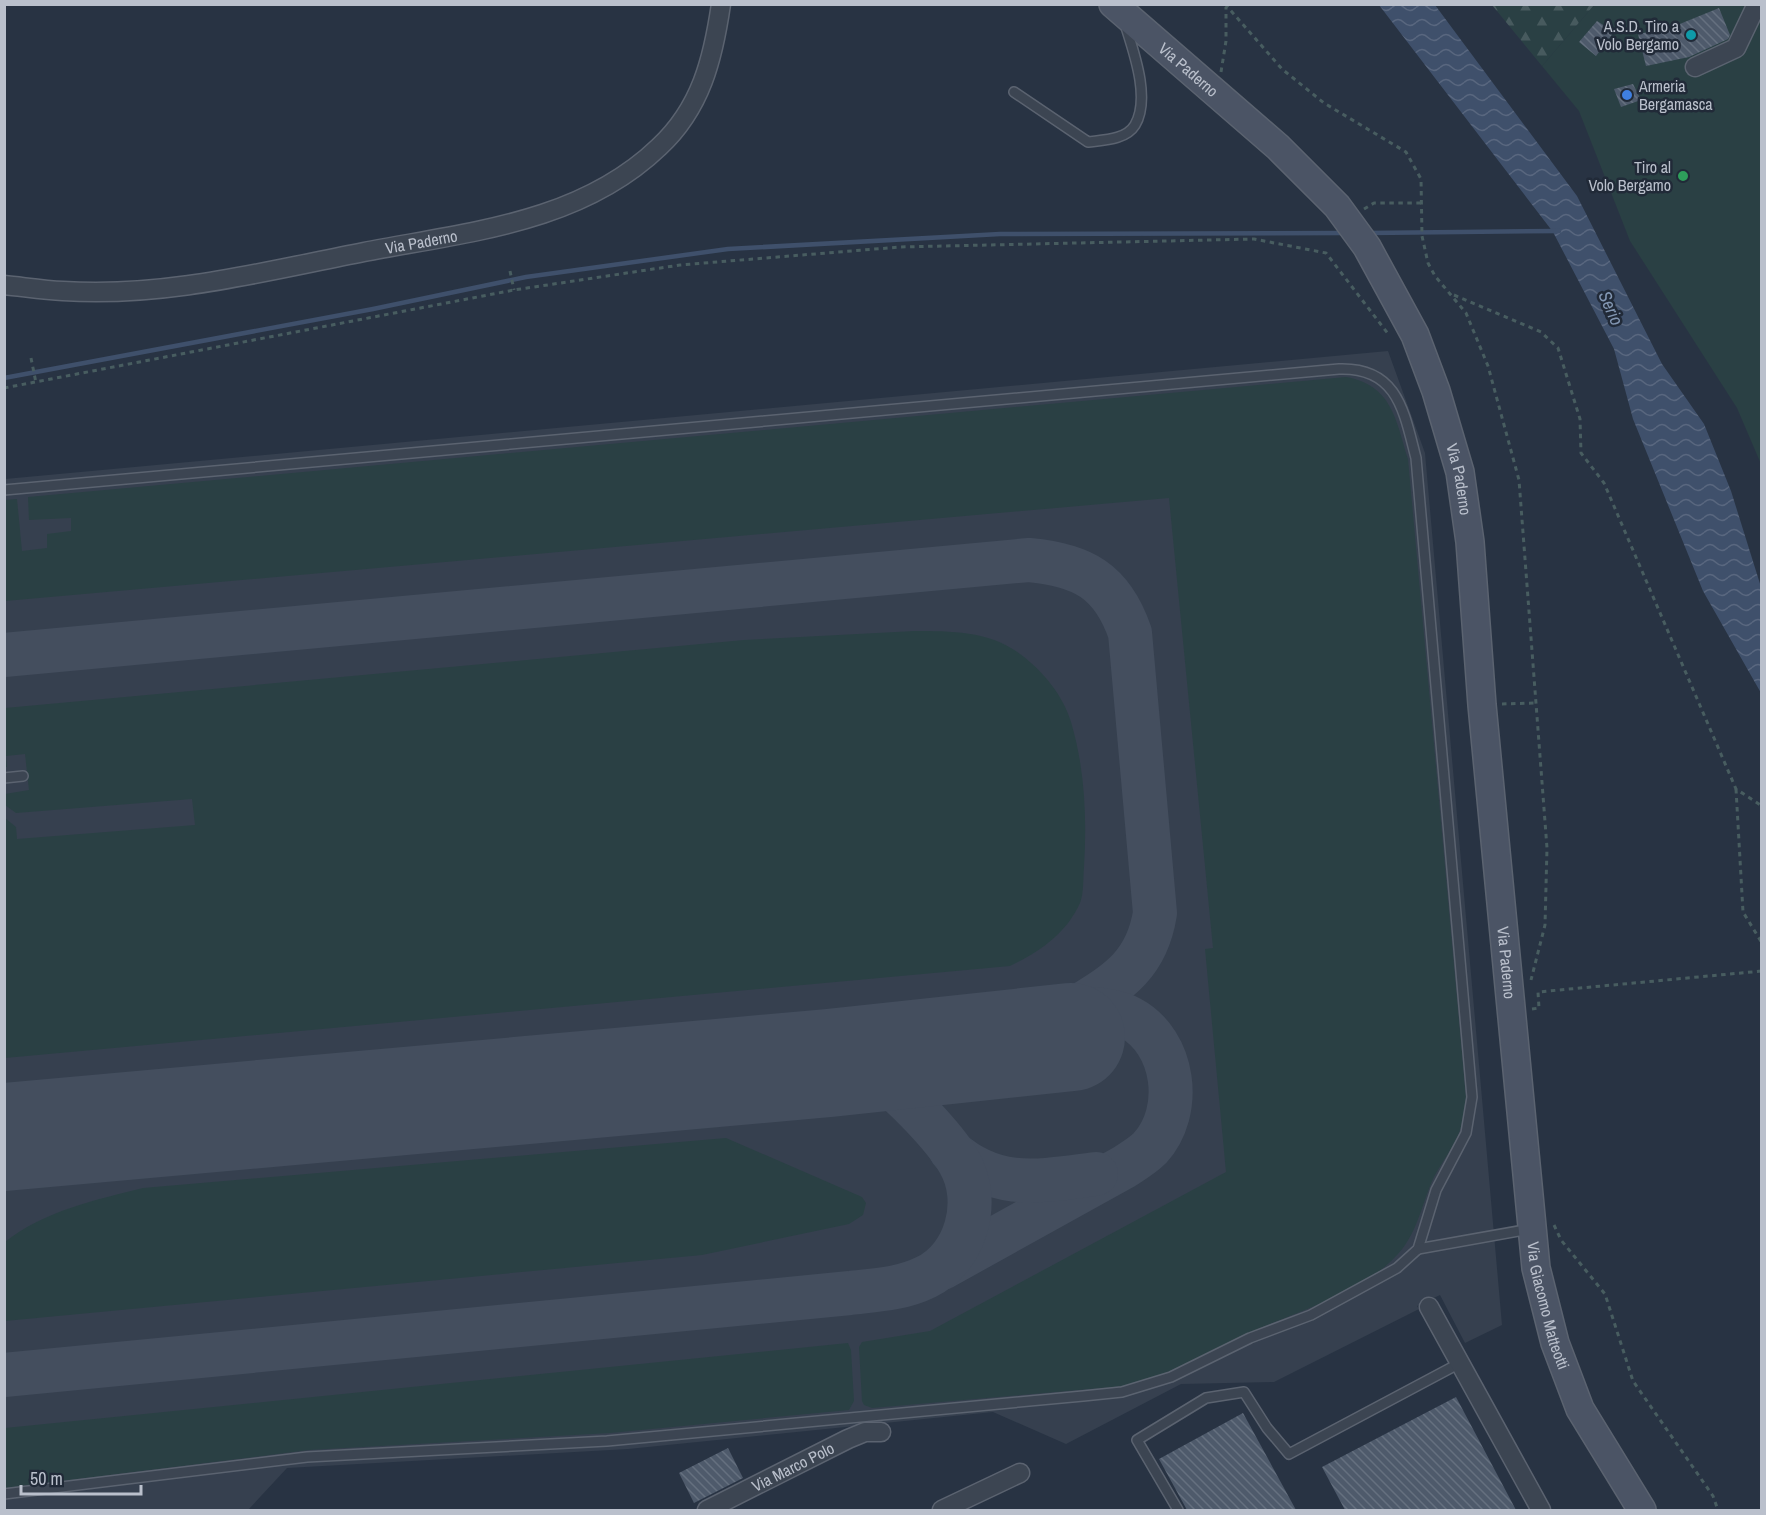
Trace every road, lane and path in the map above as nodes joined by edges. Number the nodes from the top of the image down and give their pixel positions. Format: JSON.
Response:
{"nodes":[{"id":1,"x":721,"y":4,"type":"edge"},
{"id":2,"x":1757,"y":4,"type":"edge"},
{"id":3,"x":1226,"y":5,"type":"edge"},
{"id":4,"x":1117,"y":7,"type":"edge"},
{"id":5,"x":1695,"y":67,"type":"dead end"},
{"id":6,"x":1014,"y":92,"type":"dead end"},
{"id":7,"x":1218,"y":94,"type":"junction"},
{"id":8,"x":1334,"y":203,"type":"junction"},
{"id":9,"x":1423,"y":206,"type":"junction"},
{"id":10,"x":510,"y":271,"type":"dead end"},
{"id":11,"x":4,"y":285,"type":"edge"},
{"id":12,"x":513,"y":288,"type":"junction"},
{"id":13,"x":1452,"y":294,"type":"junction"},
{"id":14,"x":1395,"y":339,"type":"dead end"},
{"id":15,"x":31,"y":358,"type":"dead end"},
{"id":16,"x":36,"y":382,"type":"junction"},
{"id":17,"x":4,"y":388,"type":"edge"},
{"id":18,"x":4,"y":490,"type":"edge"},
{"id":19,"x":1535,"y":703,"type":"junction"},
{"id":20,"x":1482,"y":705,"type":"junction"},
{"id":21,"x":23,"y":776,"type":"dead end"},
{"id":22,"x":4,"y":778,"type":"edge"},
{"id":23,"x":1736,"y":789,"type":"junction"},
{"id":24,"x":1761,"y":806,"type":"edge"},
{"id":25,"x":1761,"y":943,"type":"edge"},
{"id":26,"x":1761,"y":971,"type":"edge"},
{"id":27,"x":1530,"y":986,"type":"dead end"},
{"id":28,"x":1539,"y":1008,"type":"dead end"},
{"id":29,"x":1518,"y":1081,"type":"joint"},
{"id":30,"x":1541,"y":1224,"type":"junction"},
{"id":31,"x":1418,"y":1249,"type":"junction"},
{"id":32,"x":1429,"y":1307,"type":"dead end"},
{"id":33,"x":1460,"y":1363,"type":"junction"},
{"id":34,"x":881,"y":1432,"type":"dead end"},
{"id":35,"x":1020,"y":1473,"type":"dead end"},
{"id":36,"x":4,"y":1494,"type":"edge"},
{"id":37,"x":707,"y":1510,"type":"edge"},
{"id":38,"x":942,"y":1510,"type":"edge"},
{"id":39,"x":1178,"y":1510,"type":"edge"},
{"id":40,"x":1541,"y":1510,"type":"edge"},
{"id":41,"x":1641,"y":1510,"type":"edge"},
{"id":42,"x":1718,"y":1510,"type":"edge"}],
"edges":[{"from":1,"to":11,"type":"street","name":"Via Paderno"},
{"from":2,"to":5,"type":"street"},
{"from":3,"to":7,"type":"path"},
{"from":3,"to":9,"type":"path"},
{"from":4,"to":6,"type":"lane"},
{"from":4,"to":7,"type":"street","name":"Via Paderno"},
{"from":7,"to":8,"type":"street","name":"Via Paderno"},
{"from":8,"to":9,"type":"path"},
{"from":8,"to":20,"type":"street","name":"Via Paderno"},
{"from":9,"to":13,"type":"path"},
{"from":10,"to":12,"type":"path"},
{"from":12,"to":14,"type":"path"},
{"from":12,"to":16,"type":"path"},
{"from":13,"to":19,"type":"path"},
{"from":13,"to":23,"type":"path"},
{"from":15,"to":16,"type":"path"},
{"from":16,"to":17,"type":"path"},
{"from":18,"to":31,"type":"lane"},
{"from":19,"to":20,"type":"path"},
{"from":19,"to":27,"type":"path"},
{"from":20,"to":29,"type":"street","name":"Via Paderno"},
{"from":21,"to":22,"type":"lane"},
{"from":23,"to":24,"type":"path"},
{"from":23,"to":25,"type":"path"},
{"from":26,"to":28,"type":"path"},
{"from":29,"to":30,"type":"street","name":"Via Giacomo Matteotti"},
{"from":30,"to":31,"type":"lane"},
{"from":30,"to":41,"type":"street","name":"Via Giacomo Matteotti"},
{"from":30,"to":42,"type":"path"},
{"from":31,"to":36,"type":"lane"},
{"from":32,"to":33,"type":"street"},
{"from":33,"to":39,"type":"lane"},
{"from":33,"to":40,"type":"street"},
{"from":34,"to":37,"type":"street","name":"Via Marco Polo"},
{"from":35,"to":38,"type":"street"}]}
